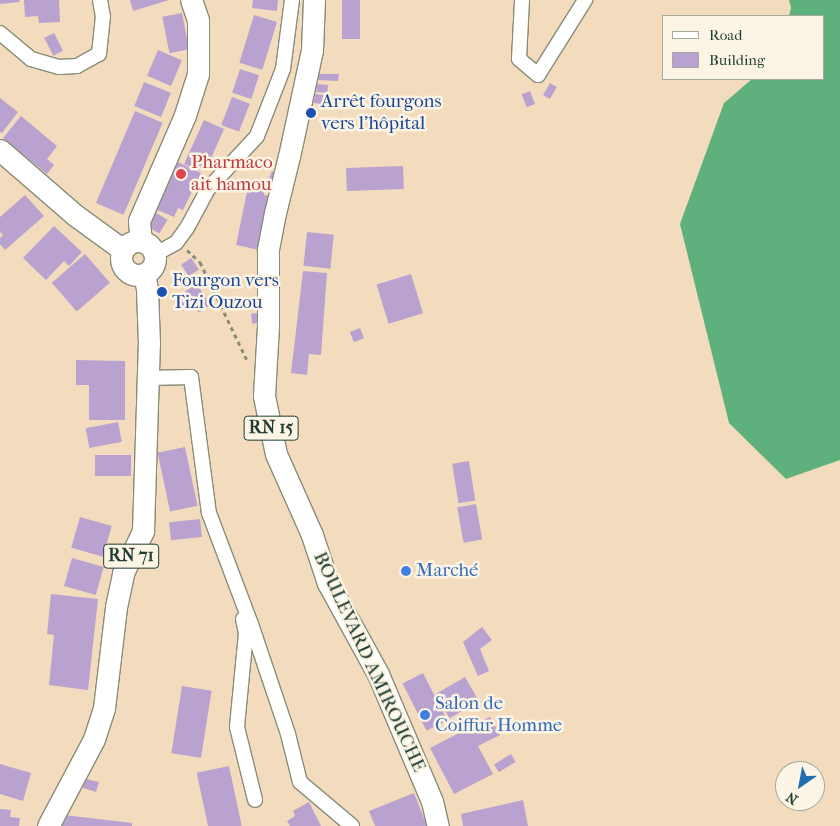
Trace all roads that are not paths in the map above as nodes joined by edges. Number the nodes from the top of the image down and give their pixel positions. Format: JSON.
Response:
{"nodes":[{"id":1,"x":100,"y":0,"type":"edge"},
{"id":2,"x":191,"y":0,"type":"edge"},
{"id":3,"x":292,"y":0,"type":"edge"},
{"id":4,"x":314,"y":0,"type":"edge"},
{"id":5,"x":522,"y":0,"type":"edge"},
{"id":6,"x":585,"y":0,"type":"edge"},
{"id":7,"x":0,"y":33,"type":"edge"},
{"id":8,"x":0,"y":150,"type":"edge"},
{"id":9,"x":140,"y":248,"type":"junction"},
{"id":10,"x":144,"y":274,"type":"junction"},
{"id":11,"x":147,"y":378,"type":"junction"},
{"id":12,"x":237,"y":586,"type":"junction"},
{"id":13,"x":255,"y":800,"type":"dead end"},
{"id":14,"x":48,"y":826,"type":"edge"},
{"id":15,"x":352,"y":826,"type":"edge"},
{"id":16,"x":438,"y":826,"type":"edge"}],
"edges":[{"from":1,"to":7,"type":"street"},
{"from":2,"to":9,"type":"main road"},
{"from":3,"to":9,"type":"street"},
{"from":4,"to":16,"type":"main road","name":"BOULEVARD AMIROUCHE","number":"RN 15"},
{"from":5,"to":6,"type":"street"},
{"from":8,"to":9,"type":"main road"},
{"from":9,"to":10,"type":"main road"},
{"from":9,"to":10,"type":"main road"},
{"from":10,"to":11,"type":"main road","number":"RN 71"},
{"from":11,"to":12,"type":"street"},
{"from":11,"to":14,"type":"main road","number":"RN 71"},
{"from":12,"to":13,"type":"street"},
{"from":12,"to":15,"type":"street"}]}
